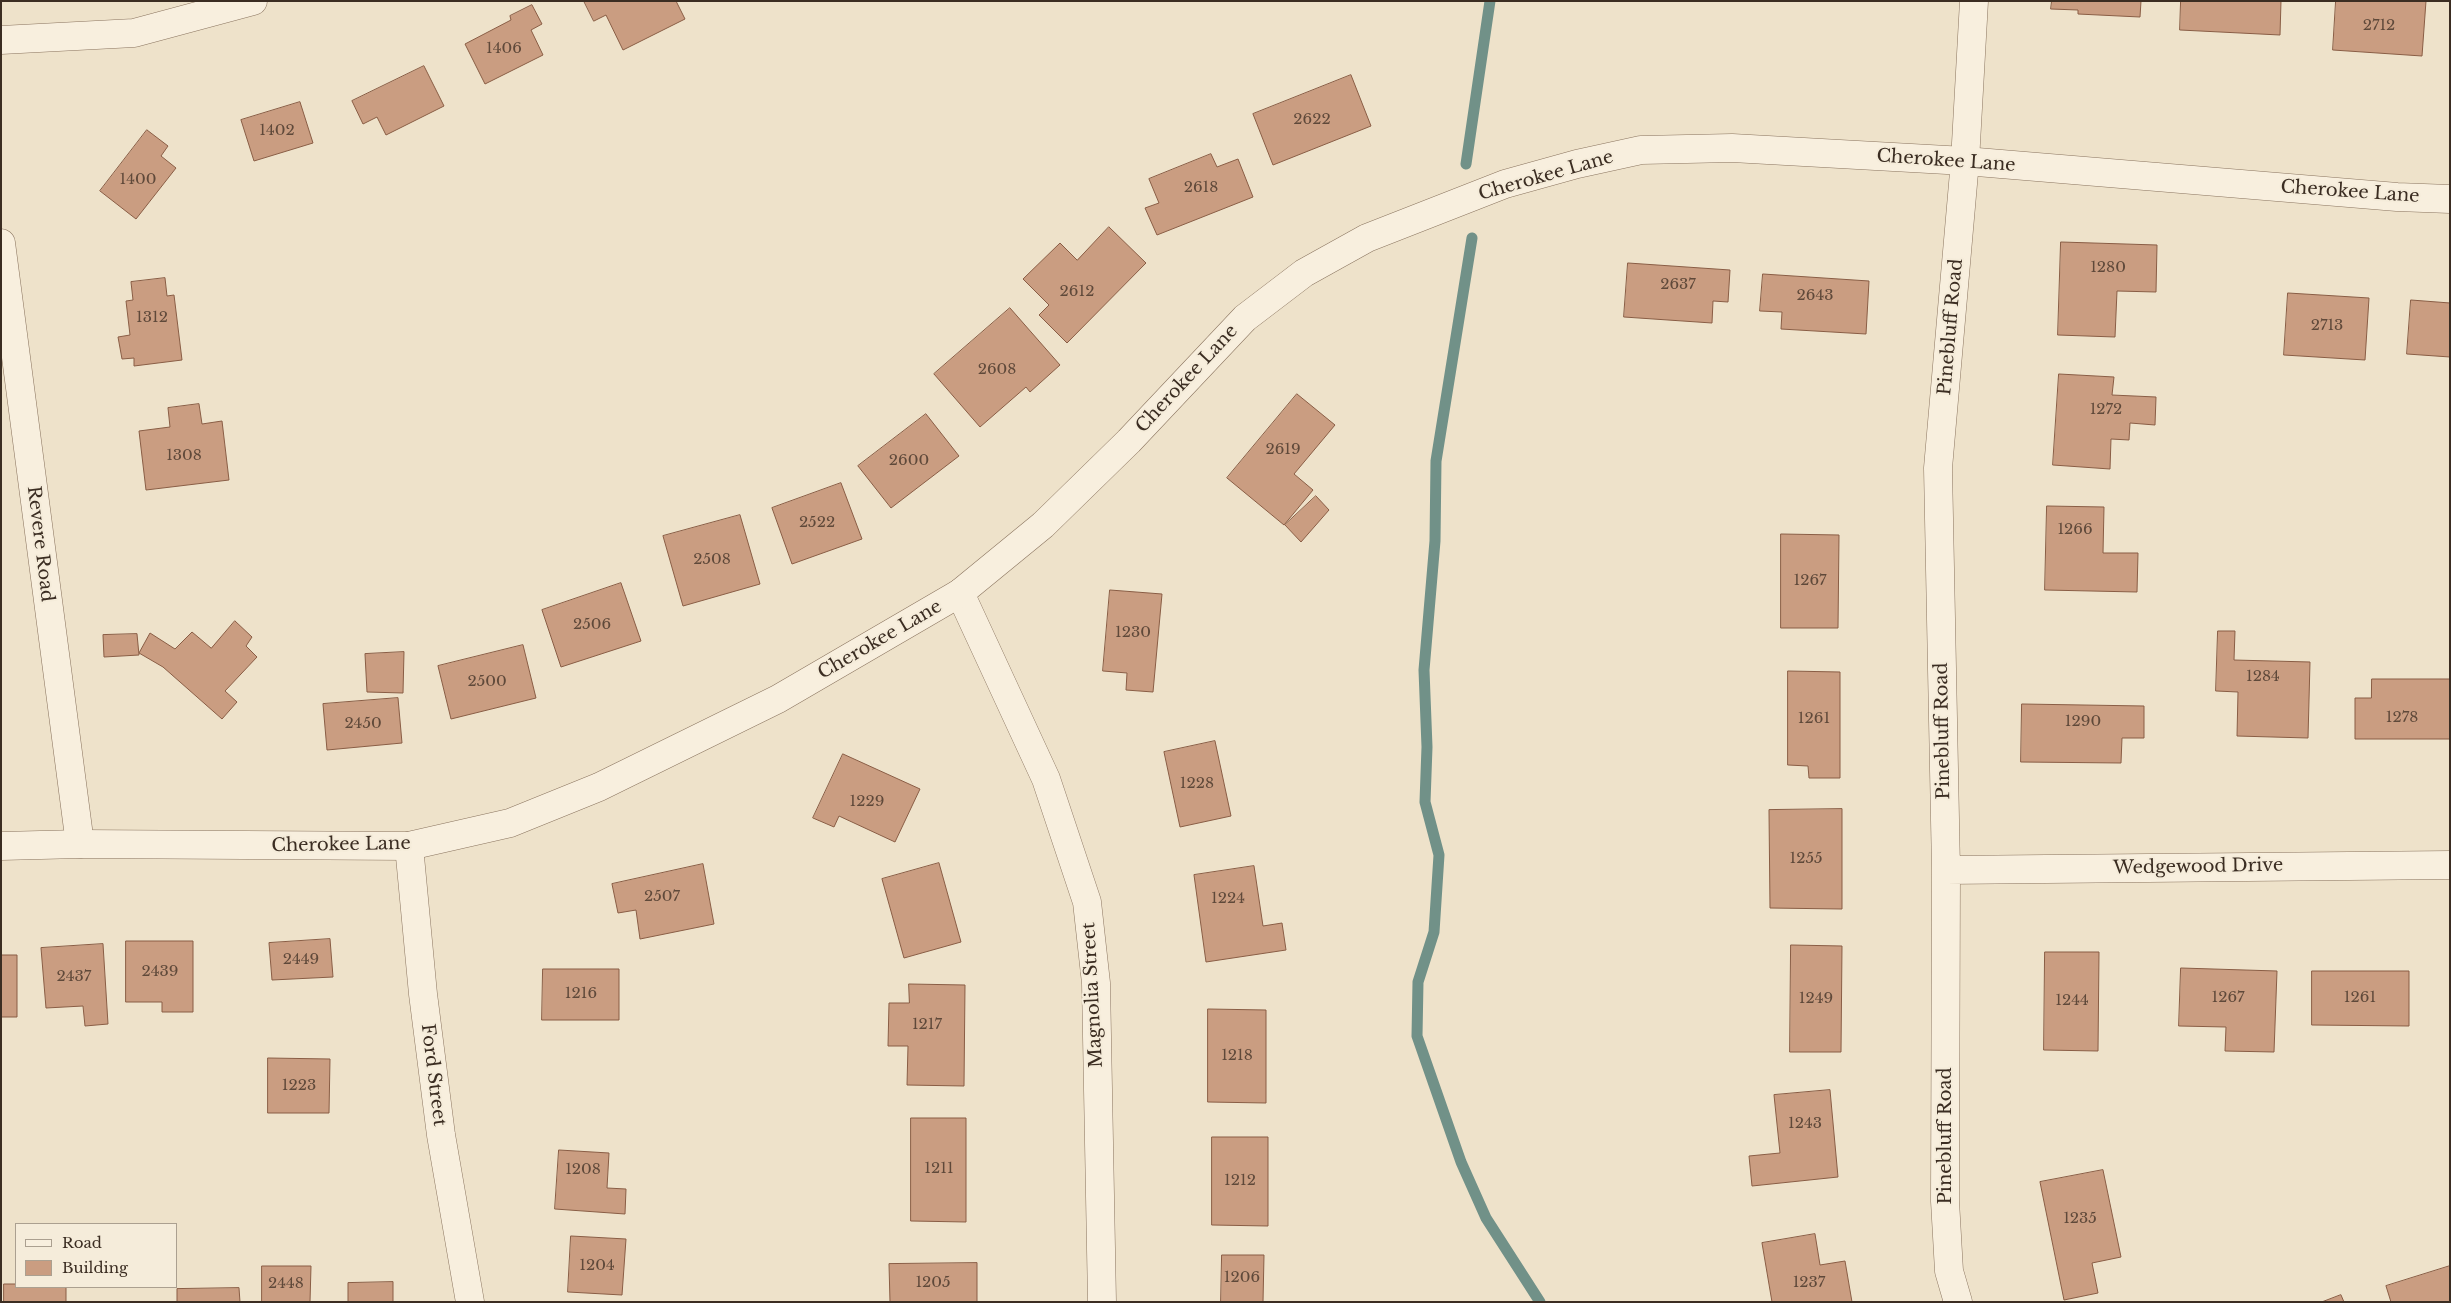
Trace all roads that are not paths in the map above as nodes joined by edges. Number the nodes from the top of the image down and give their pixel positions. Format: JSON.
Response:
{"nodes":[{"id":1,"x":253,"y":1,"type":"edge"},
{"id":2,"x":1974,"y":1,"type":"edge"},
{"id":3,"x":1,"y":40,"type":"edge"},
{"id":4,"x":1965,"y":161,"type":"junction"},
{"id":5,"x":2450,"y":199,"type":"edge"},
{"id":6,"x":1,"y":243,"type":"edge"},
{"id":7,"x":960,"y":593,"type":"junction"},
{"id":8,"x":80,"y":844,"type":"junction"},
{"id":9,"x":1,"y":846,"type":"edge"},
{"id":10,"x":409,"y":846,"type":"junction"},
{"id":11,"x":2450,"y":865,"type":"edge"},
{"id":12,"x":1946,"y":870,"type":"junction"},
{"id":13,"x":470,"y":1302,"type":"edge"},
{"id":14,"x":1102,"y":1302,"type":"edge"},
{"id":15,"x":1958,"y":1302,"type":"edge"}],
"edges":[{"from":1,"to":3,"type":"street"},
{"from":2,"to":4,"type":"street","name":"Pinebluff Road"},
{"from":4,"to":5,"type":"street","name":"Cherokee Lane"},
{"from":4,"to":7,"type":"street","name":"Cherokee Lane"},
{"from":4,"to":12,"type":"street","name":"Pinebluff Road"},
{"from":6,"to":8,"type":"street","name":"Revere Road"},
{"from":7,"to":10,"type":"street","name":"Cherokee Lane"},
{"from":7,"to":14,"type":"street","name":"Magnolia Street"},
{"from":8,"to":9,"type":"street","name":"Cherokee Lane"},
{"from":8,"to":10,"type":"street","name":"Cherokee Lane"},
{"from":10,"to":13,"type":"street","name":"Ford Street"},
{"from":11,"to":12,"type":"street","name":"Wedgewood Drive"},
{"from":12,"to":15,"type":"street","name":"Pinebluff Road"}]}
